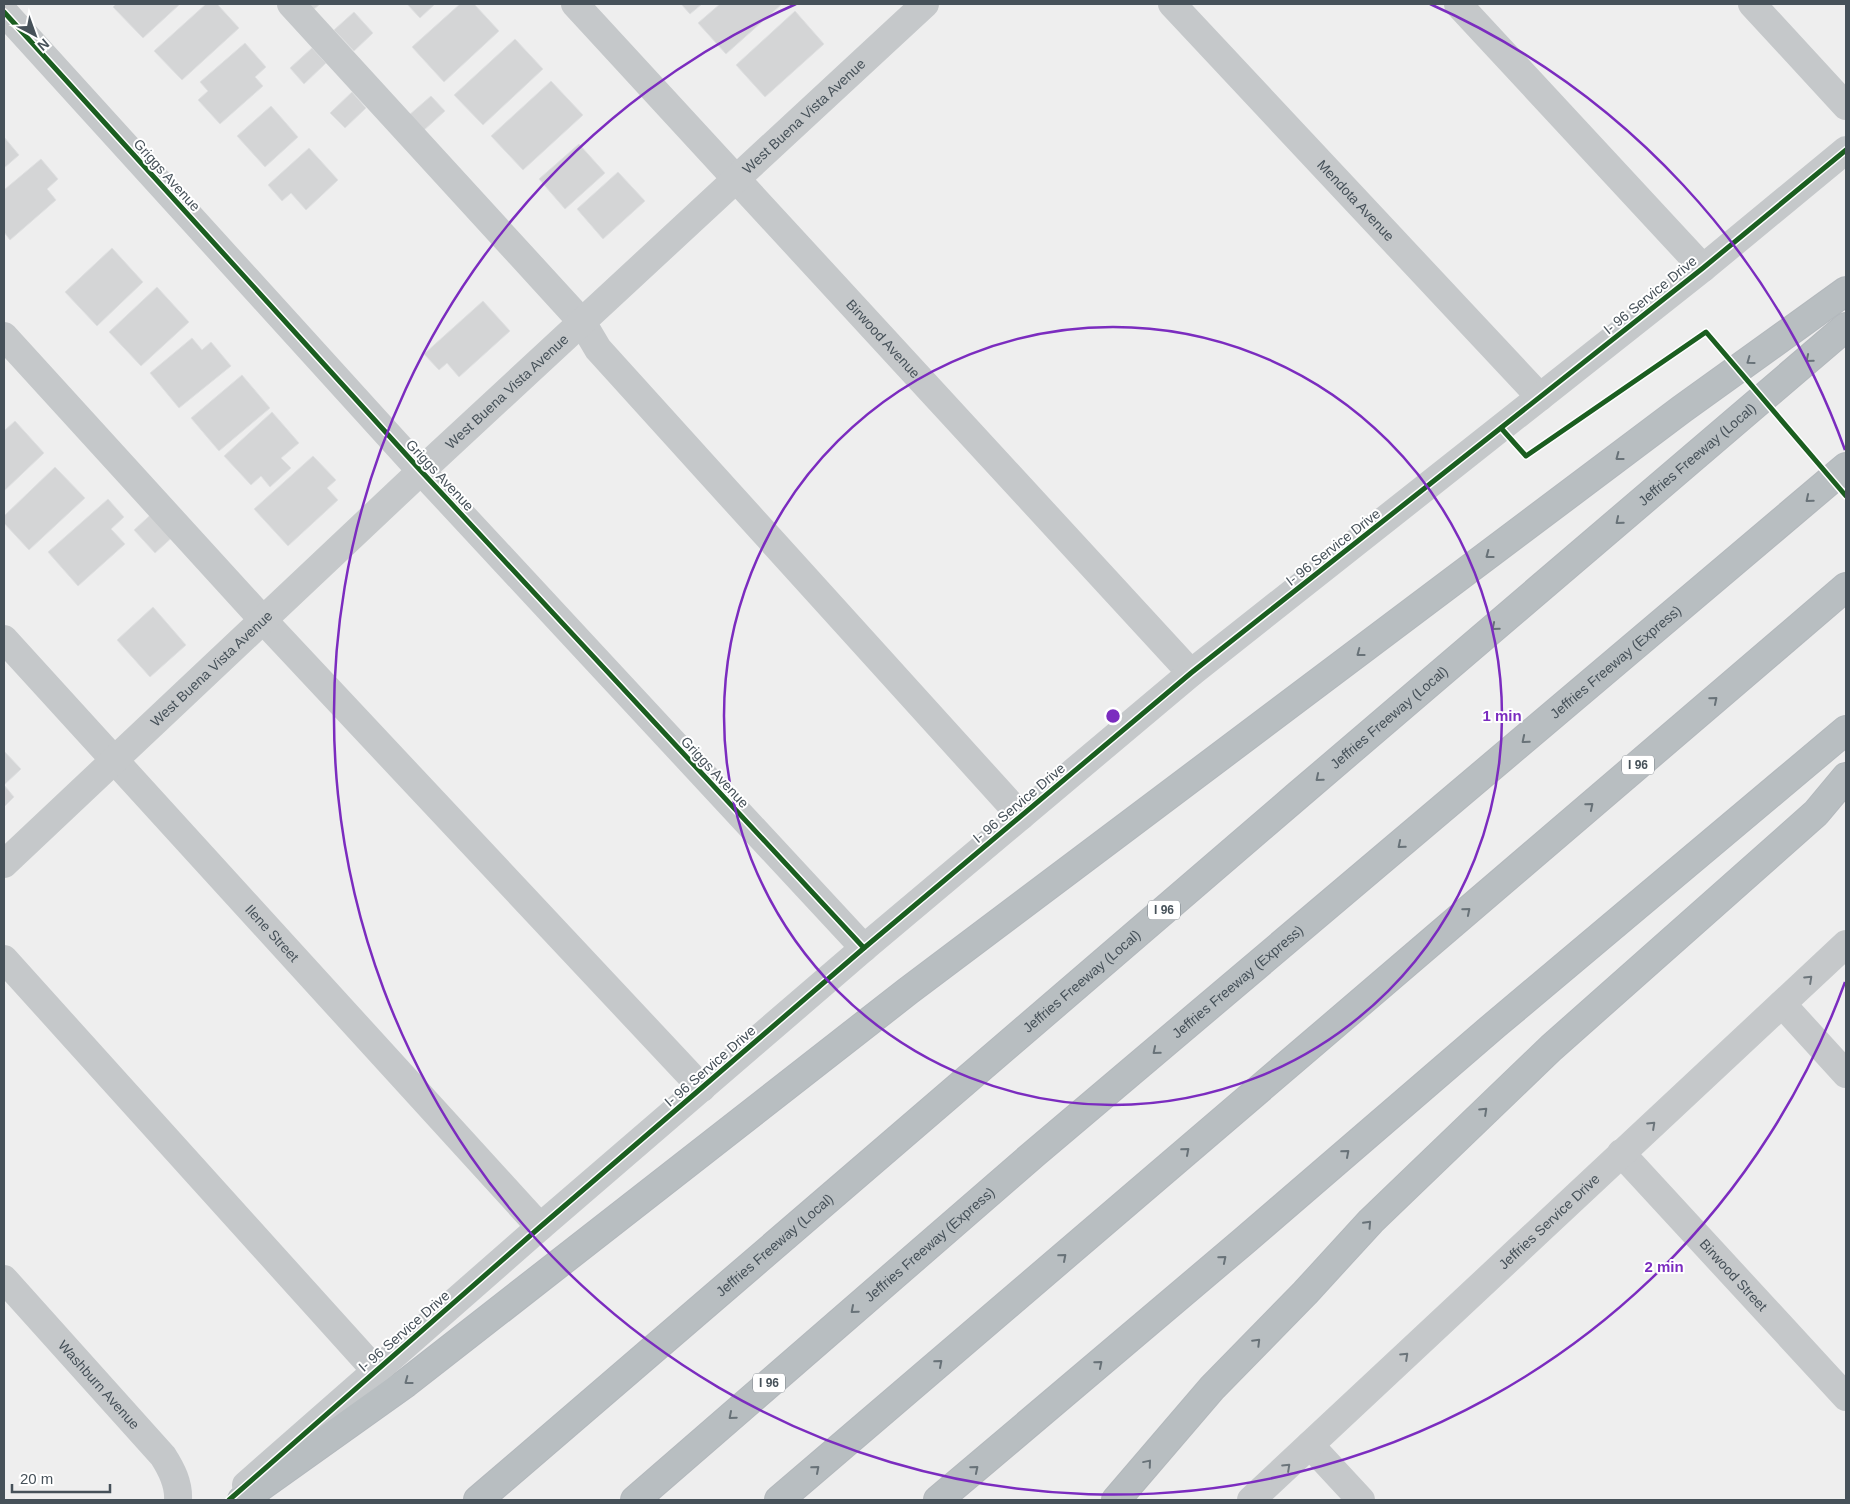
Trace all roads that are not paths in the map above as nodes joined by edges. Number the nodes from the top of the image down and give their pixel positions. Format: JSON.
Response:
{"nodes":[{"id":1,"x":291,"y":4,"type":"edge"},
{"id":2,"x":575,"y":4,"type":"edge"},
{"id":3,"x":925,"y":4,"type":"edge"},
{"id":4,"x":1172,"y":4,"type":"edge"},
{"id":5,"x":1458,"y":4,"type":"edge"},
{"id":6,"x":1752,"y":4,"type":"edge"},
{"id":7,"x":4,"y":12,"type":"edge"},
{"id":8,"x":1846,"y":106,"type":"edge"},
{"id":9,"x":1846,"y":150,"type":"edge"},
{"id":10,"x":737,"y":180,"type":"junction"},
{"id":11,"x":1703,"y":268,"type":"junction"},
{"id":12,"x":1846,"y":292,"type":"edge"},
{"id":13,"x":582,"y":322,"type":"junction"},
{"id":14,"x":1846,"y":327,"type":"edge"},
{"id":15,"x":4,"y":336,"type":"edge"},
{"id":16,"x":1540,"y":397,"type":"junction"},
{"id":17,"x":1846,"y":467,"type":"edge"},
{"id":18,"x":421,"y":471,"type":"junction"},
{"id":19,"x":1846,"y":588,"type":"edge"},
{"id":20,"x":263,"y":620,"type":"junction"},
{"id":21,"x":4,"y":639,"type":"edge"},
{"id":22,"x":1191,"y":673,"type":"junction"},
{"id":23,"x":1846,"y":730,"type":"edge"},
{"id":24,"x":115,"y":760,"type":"junction"},
{"id":25,"x":1846,"y":777,"type":"edge"},
{"id":26,"x":1021,"y":816,"type":"junction"},
{"id":27,"x":4,"y":864,"type":"edge"},
{"id":28,"x":1846,"y":944,"type":"edge"},
{"id":29,"x":864,"y":948,"type":"junction"},
{"id":30,"x":4,"y":959,"type":"edge"},
{"id":31,"x":1782,"y":1004,"type":"junction"},
{"id":32,"x":1846,"y":1074,"type":"edge"},
{"id":33,"x":702,"y":1088,"type":"junction"},
{"id":34,"x":1621,"y":1153,"type":"junction"},
{"id":35,"x":540,"y":1227,"type":"junction"},
{"id":36,"x":4,"y":1280,"type":"edge"},
{"id":37,"x":376,"y":1371,"type":"junction"},
{"id":38,"x":1846,"y":1397,"type":"edge"},
{"id":39,"x":1310,"y":1445,"type":"junction"},
{"id":40,"x":178,"y":1500,"type":"edge"},
{"id":41,"x":228,"y":1500,"type":"edge"},
{"id":42,"x":242,"y":1500,"type":"edge"},
{"id":43,"x":478,"y":1500,"type":"edge"},
{"id":44,"x":634,"y":1500,"type":"edge"},
{"id":45,"x":779,"y":1500,"type":"edge"},
{"id":46,"x":938,"y":1500,"type":"edge"},
{"id":47,"x":1116,"y":1500,"type":"edge"},
{"id":48,"x":1251,"y":1500,"type":"edge"},
{"id":49,"x":1361,"y":1500,"type":"edge"}],
"edges":[{"from":1,"to":13,"type":"street"},
{"from":2,"to":10,"type":"street","name":"Birwood Avenue"},
{"from":3,"to":10,"type":"street","name":"West Buena Vista Avenue"},
{"from":4,"to":16,"type":"street","name":"Mendota Avenue"},
{"from":5,"to":11,"type":"street"},
{"from":6,"to":8,"type":"street"},
{"from":7,"to":18,"type":"street","name":"Griggs Avenue"},
{"from":9,"to":11,"type":"street","name":"I- 96 Service Drive"},
{"from":10,"to":13,"type":"street","name":"West Buena Vista Avenue"},
{"from":10,"to":22,"type":"street","name":"Birwood Avenue"},
{"from":11,"to":16,"type":"street","name":"I- 96 Service Drive"},
{"from":12,"to":42,"type":"highway","one_way":true},
{"from":13,"to":18,"type":"street","name":"West Buena Vista Avenue"},
{"from":13,"to":26,"type":"street"},
{"from":14,"to":43,"type":"highway","name":"Jeffries Freeway (Local)","number":"I 96","one_way":true},
{"from":15,"to":20,"type":"street"},
{"from":16,"to":22,"type":"street","name":"I- 96 Service Drive"},
{"from":17,"to":44,"type":"highway","name":"Jeffries Freeway (Express)","number":"I 96","one_way":true},
{"from":18,"to":20,"type":"street","name":"West Buena Vista Avenue"},
{"from":18,"to":29,"type":"street","name":"Griggs Avenue"},
{"from":45,"to":19,"type":"highway","number":"I 96","one_way":true},
{"from":20,"to":24,"type":"street","name":"West Buena Vista Avenue"},
{"from":20,"to":33,"type":"street"},
{"from":21,"to":24,"type":"street","name":"Ilene Street"},
{"from":22,"to":26,"type":"street","name":"I- 96 Service Drive"},
{"from":46,"to":23,"type":"highway","one_way":true},
{"from":24,"to":27,"type":"street","name":"West Buena Vista Avenue"},
{"from":24,"to":35,"type":"street","name":"Ilene Street"},
{"from":47,"to":25,"type":"highway","one_way":true},
{"from":26,"to":29,"type":"street","name":"I- 96 Service Drive"},
{"from":31,"to":28,"type":"street","name":"Jeffries Service Drive","one_way":true},
{"from":29,"to":33,"type":"street","name":"I- 96 Service Drive"},
{"from":30,"to":37,"type":"street"},
{"from":31,"to":32,"type":"street"},
{"from":34,"to":31,"type":"street","name":"Jeffries Service Drive","one_way":true},
{"from":33,"to":35,"type":"street","name":"I- 96 Service Drive"},
{"from":34,"to":38,"type":"street","name":"Birwood Street"},
{"from":39,"to":34,"type":"street","name":"Jeffries Service Drive","one_way":true},
{"from":35,"to":37,"type":"street","name":"I- 96 Service Drive"},
{"from":36,"to":40,"type":"street","name":"Washburn Avenue"},
{"from":37,"to":41,"type":"street","name":"I- 96 Service Drive"},
{"from":48,"to":39,"type":"street","name":"Jeffries Service Drive","one_way":true},
{"from":39,"to":49,"type":"street"}]}
